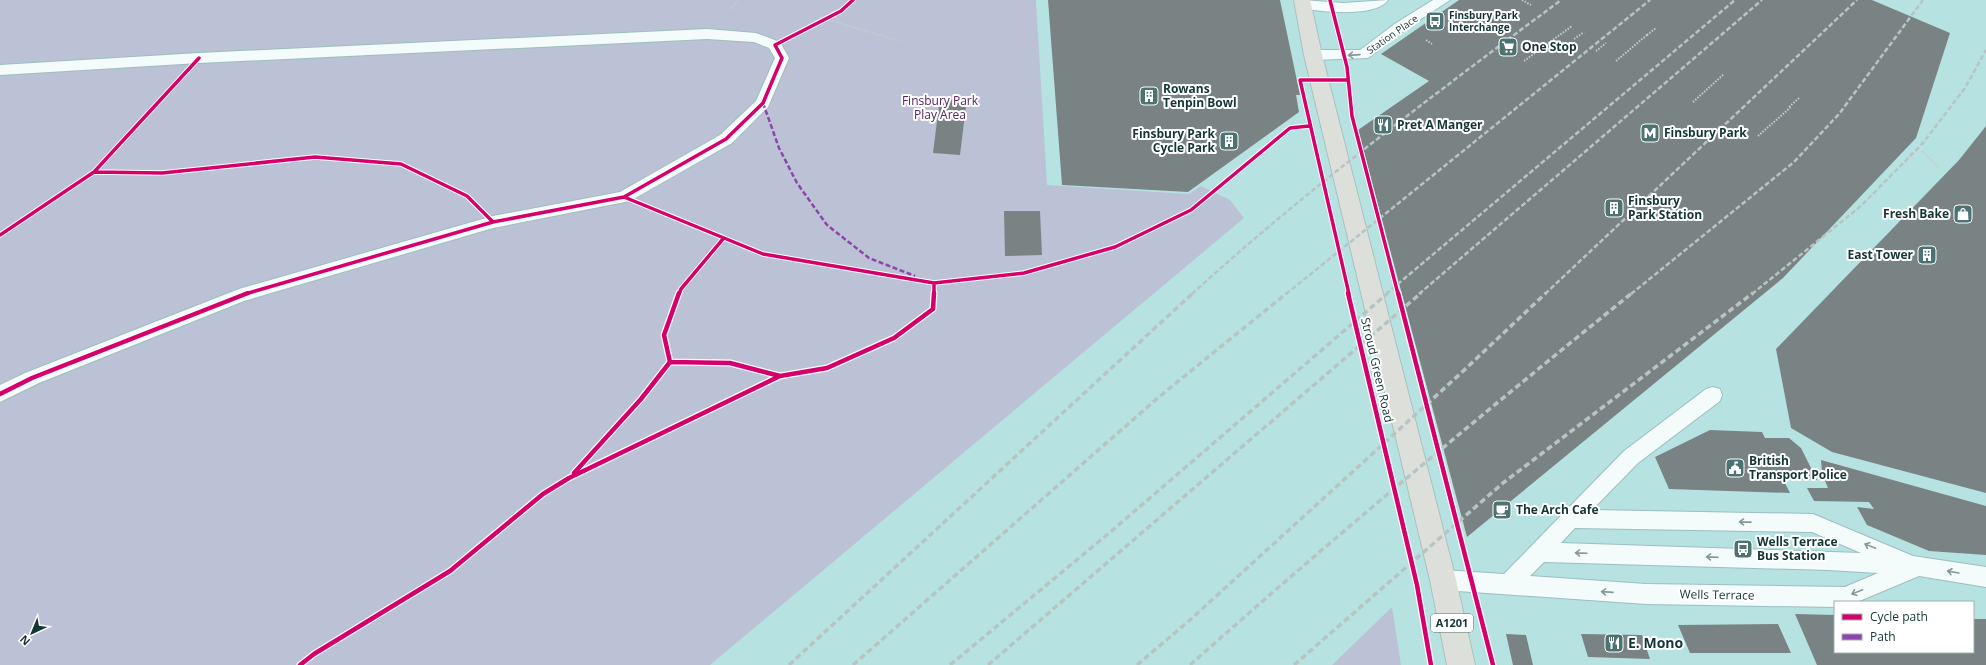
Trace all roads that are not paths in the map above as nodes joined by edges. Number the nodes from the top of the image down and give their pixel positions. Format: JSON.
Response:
{"nodes":[{"id":1,"x":1381,"y":0,"type":"edge"},
{"id":2,"x":1443,"y":0,"type":"edge"},
{"id":3,"x":1302,"y":2,"type":"edge"},
{"id":4,"x":1313,"y":55,"type":"junction"},
{"id":5,"x":0,"y":70,"type":"edge"},
{"id":6,"x":0,"y":394,"type":"edge"},
{"id":7,"x":1713,"y":395,"type":"dead end"},
{"id":8,"x":1570,"y":519,"type":"junction"},
{"id":9,"x":1538,"y":552,"type":"junction"},
{"id":10,"x":1919,"y":566,"type":"junction"},
{"id":11,"x":1986,"y":578,"type":"edge"},
{"id":12,"x":1443,"y":580,"type":"junction"},
{"id":13,"x":1508,"y":585,"type":"junction"},
{"id":14,"x":1461,"y":665,"type":"edge"}],
"edges":[{"from":1,"to":3,"type":"lane"},
{"from":2,"to":4,"type":"lane","name":"Station Place","one_way":true},
{"from":3,"to":4,"type":"main road","name":"Stroud Green Road","number":"A1201"},
{"from":4,"to":12,"type":"main road","name":"Stroud Green Road","number":"A1201"},
{"from":5,"to":6,"type":"lane"},
{"from":7,"to":8,"type":"lane"},
{"from":8,"to":9,"type":"lane"},
{"from":10,"to":8,"type":"lane","one_way":true},
{"from":10,"to":9,"type":"lane","one_way":true},
{"from":9,"to":13,"type":"lane"},
{"from":11,"to":10,"type":"lane","one_way":true},
{"from":10,"to":13,"type":"lane","name":"Wells Terrace","one_way":true},
{"from":12,"to":13,"type":"lane","name":"Wells Terrace"},
{"from":12,"to":14,"type":"main road","name":"Stroud Green Road","number":"A1201"}]}
